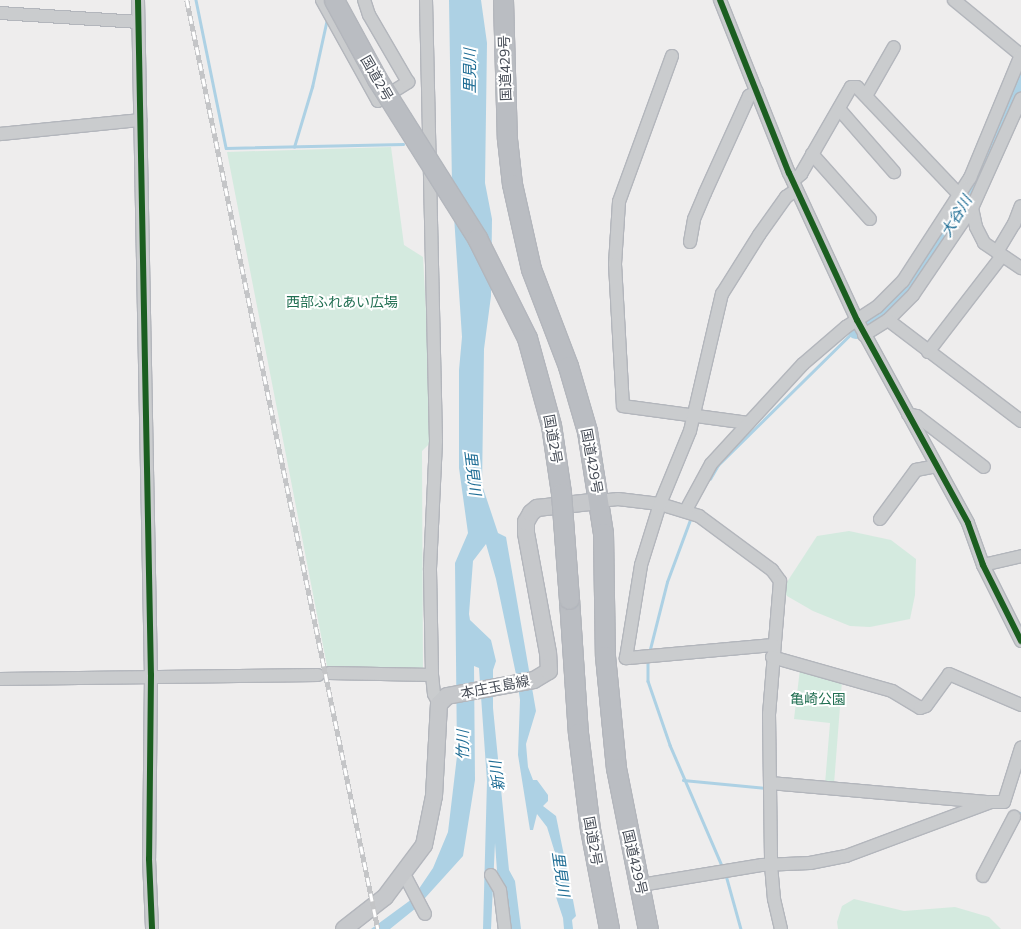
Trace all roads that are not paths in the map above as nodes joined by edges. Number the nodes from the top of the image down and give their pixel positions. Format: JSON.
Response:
{"nodes":[{"id":1,"x":138,"y":0,"type":"edge"},
{"id":2,"x":322,"y":0,"type":"edge"},
{"id":3,"x":334,"y":0,"type":"edge"},
{"id":4,"x":364,"y":0,"type":"edge"},
{"id":5,"x":426,"y":0,"type":"edge"},
{"id":6,"x":504,"y":0,"type":"edge"},
{"id":7,"x":720,"y":0,"type":"edge"},
{"id":8,"x":954,"y":0,"type":"edge"},
{"id":9,"x":0,"y":13,"type":"edge"},
{"id":10,"x":138,"y":22,"type":"junction"},
{"id":11,"x":894,"y":47,"type":"dead end"},
{"id":12,"x":1021,"y":55,"type":"edge"},
{"id":13,"x":672,"y":56,"type":"dead end"},
{"id":14,"x":754,"y":93,"type":"junction"},
{"id":15,"x":866,"y":96,"type":"junction"},
{"id":16,"x":1021,"y":98,"type":"edge"},
{"id":17,"x":838,"y":109,"type":"junction"},
{"id":18,"x":140,"y":120,"type":"junction"},
{"id":19,"x":0,"y":134,"type":"edge"},
{"id":20,"x":812,"y":154,"type":"junction"},
{"id":21,"x":894,"y":172,"type":"dead end"},
{"id":22,"x":793,"y":189,"type":"junction"},
{"id":23,"x":959,"y":197,"type":"junction"},
{"id":24,"x":1021,"y":206,"type":"edge"},
{"id":25,"x":972,"y":208,"type":"junction"},
{"id":26,"x":870,"y":220,"type":"dead end"},
{"id":27,"x":690,"y":242,"type":"dead end"},
{"id":28,"x":999,"y":254,"type":"junction"},
{"id":29,"x":1021,"y":268,"type":"edge"},
{"id":30,"x":888,"y":320,"type":"junction"},
{"id":31,"x":853,"y":322,"type":"junction"},
{"id":32,"x":864,"y":335,"type":"junction"},
{"id":33,"x":928,"y":352,"type":"junction"},
{"id":34,"x":695,"y":414,"type":"junction"},
{"id":35,"x":908,"y":414,"type":"junction"},
{"id":36,"x":1021,"y":420,"type":"edge"},
{"id":37,"x":748,"y":423,"type":"junction"},
{"id":38,"x":937,"y":466,"type":"junction"},
{"id":39,"x":984,"y":467,"type":"dead end"},
{"id":40,"x":599,"y":501,"type":"junction"},
{"id":41,"x":660,"y":504,"type":"junction"},
{"id":42,"x":686,"y":510,"type":"junction"},
{"id":43,"x":880,"y":519,"type":"dead end"},
{"id":44,"x":1021,"y":556,"type":"edge"},
{"id":45,"x":983,"y":565,"type":"junction"},
{"id":46,"x":1021,"y":642,"type":"edge"},
{"id":47,"x":773,"y":651,"type":"junction"},
{"id":48,"x":151,"y":675,"type":"junction"},
{"id":49,"x":432,"y":676,"type":"junction"},
{"id":50,"x":0,"y":679,"type":"edge"},
{"id":51,"x":443,"y":700,"type":"junction"},
{"id":52,"x":1021,"y":705,"type":"edge"},
{"id":53,"x":1021,"y":748,"type":"edge"},
{"id":54,"x":770,"y":787,"type":"junction"},
{"id":55,"x":998,"y":802,"type":"junction"},
{"id":56,"x":1017,"y":818,"type":"edge"},
{"id":57,"x":772,"y":865,"type":"junction"},
{"id":58,"x":491,"y":875,"type":"dead end"},
{"id":59,"x":983,"y":876,"type":"dead end"},
{"id":60,"x":406,"y":878,"type":"junction"},
{"id":61,"x":642,"y":885,"type":"junction"},
{"id":62,"x":425,"y":914,"type":"dead end"},
{"id":63,"x":152,"y":929,"type":"edge"},
{"id":64,"x":344,"y":929,"type":"edge"},
{"id":65,"x":505,"y":929,"type":"edge"},
{"id":66,"x":609,"y":929,"type":"edge"},
{"id":67,"x":648,"y":929,"type":"edge"},
{"id":68,"x":781,"y":929,"type":"edge"}],
"edges":[{"from":1,"to":10,"type":"street"},
{"from":2,"to":4,"type":"street"},
{"from":3,"to":66,"type":"highway","name":"国道2号","bridge":true},
{"from":5,"to":49,"type":"street"},
{"from":6,"to":40,"type":"highway","name":"国道429号"},
{"from":7,"to":14,"type":"street"},
{"from":8,"to":12,"type":"street"},
{"from":9,"to":10,"type":"street"},
{"from":10,"to":18,"type":"street"},
{"from":11,"to":15,"type":"street"},
{"from":12,"to":23,"type":"street"},
{"from":13,"to":34,"type":"street"},
{"from":14,"to":22,"type":"street"},
{"from":14,"to":27,"type":"street"},
{"from":15,"to":17,"type":"street"},
{"from":15,"to":23,"type":"street"},
{"from":16,"to":25,"type":"street"},
{"from":17,"to":20,"type":"street"},
{"from":17,"to":21,"type":"street"},
{"from":18,"to":19,"type":"street"},
{"from":18,"to":48,"type":"street"},
{"from":20,"to":22,"type":"street"},
{"from":20,"to":26,"type":"street"},
{"from":22,"to":31,"type":"street"},
{"from":22,"to":34,"type":"street"},
{"from":23,"to":25,"type":"street"},
{"from":23,"to":31,"type":"street"},
{"from":24,"to":28,"type":"street"},
{"from":25,"to":28,"type":"street"},
{"from":25,"to":30,"type":"street"},
{"from":28,"to":29,"type":"street"},
{"from":28,"to":33,"type":"street"},
{"from":30,"to":32,"type":"street"},
{"from":30,"to":33,"type":"street"},
{"from":31,"to":32,"type":"street"},
{"from":31,"to":37,"type":"street"},
{"from":32,"to":35,"type":"street"},
{"from":33,"to":36,"type":"street"},
{"from":34,"to":37,"type":"street"},
{"from":34,"to":41,"type":"street"},
{"from":35,"to":38,"type":"street"},
{"from":35,"to":39,"type":"street"},
{"from":37,"to":42,"type":"street"},
{"from":38,"to":43,"type":"street"},
{"from":38,"to":45,"type":"street"},
{"from":40,"to":41,"type":"street"},
{"from":40,"to":51,"type":"main road","name":"本庄玉島線"},
{"from":40,"to":61,"type":"highway","name":"国道429号"},
{"from":41,"to":42,"type":"street"},
{"from":41,"to":47,"type":"street"},
{"from":42,"to":47,"type":"street"},
{"from":44,"to":45,"type":"street"},
{"from":45,"to":46,"type":"street"},
{"from":47,"to":52,"type":"street"},
{"from":47,"to":54,"type":"street"},
{"from":48,"to":49,"type":"street"},
{"from":48,"to":50,"type":"street"},
{"from":48,"to":63,"type":"street"},
{"from":49,"to":51,"type":"street"},
{"from":51,"to":60,"type":"main road"},
{"from":53,"to":55,"type":"street"},
{"from":54,"to":55,"type":"street"},
{"from":54,"to":57,"type":"street"},
{"from":55,"to":56,"type":"street"},
{"from":55,"to":57,"type":"street"},
{"from":56,"to":59,"type":"street"},
{"from":57,"to":61,"type":"street"},
{"from":57,"to":68,"type":"street"},
{"from":58,"to":65,"type":"street"},
{"from":60,"to":62,"type":"street"},
{"from":60,"to":64,"type":"main road"},
{"from":61,"to":67,"type":"highway","name":"国道429号"}]}
